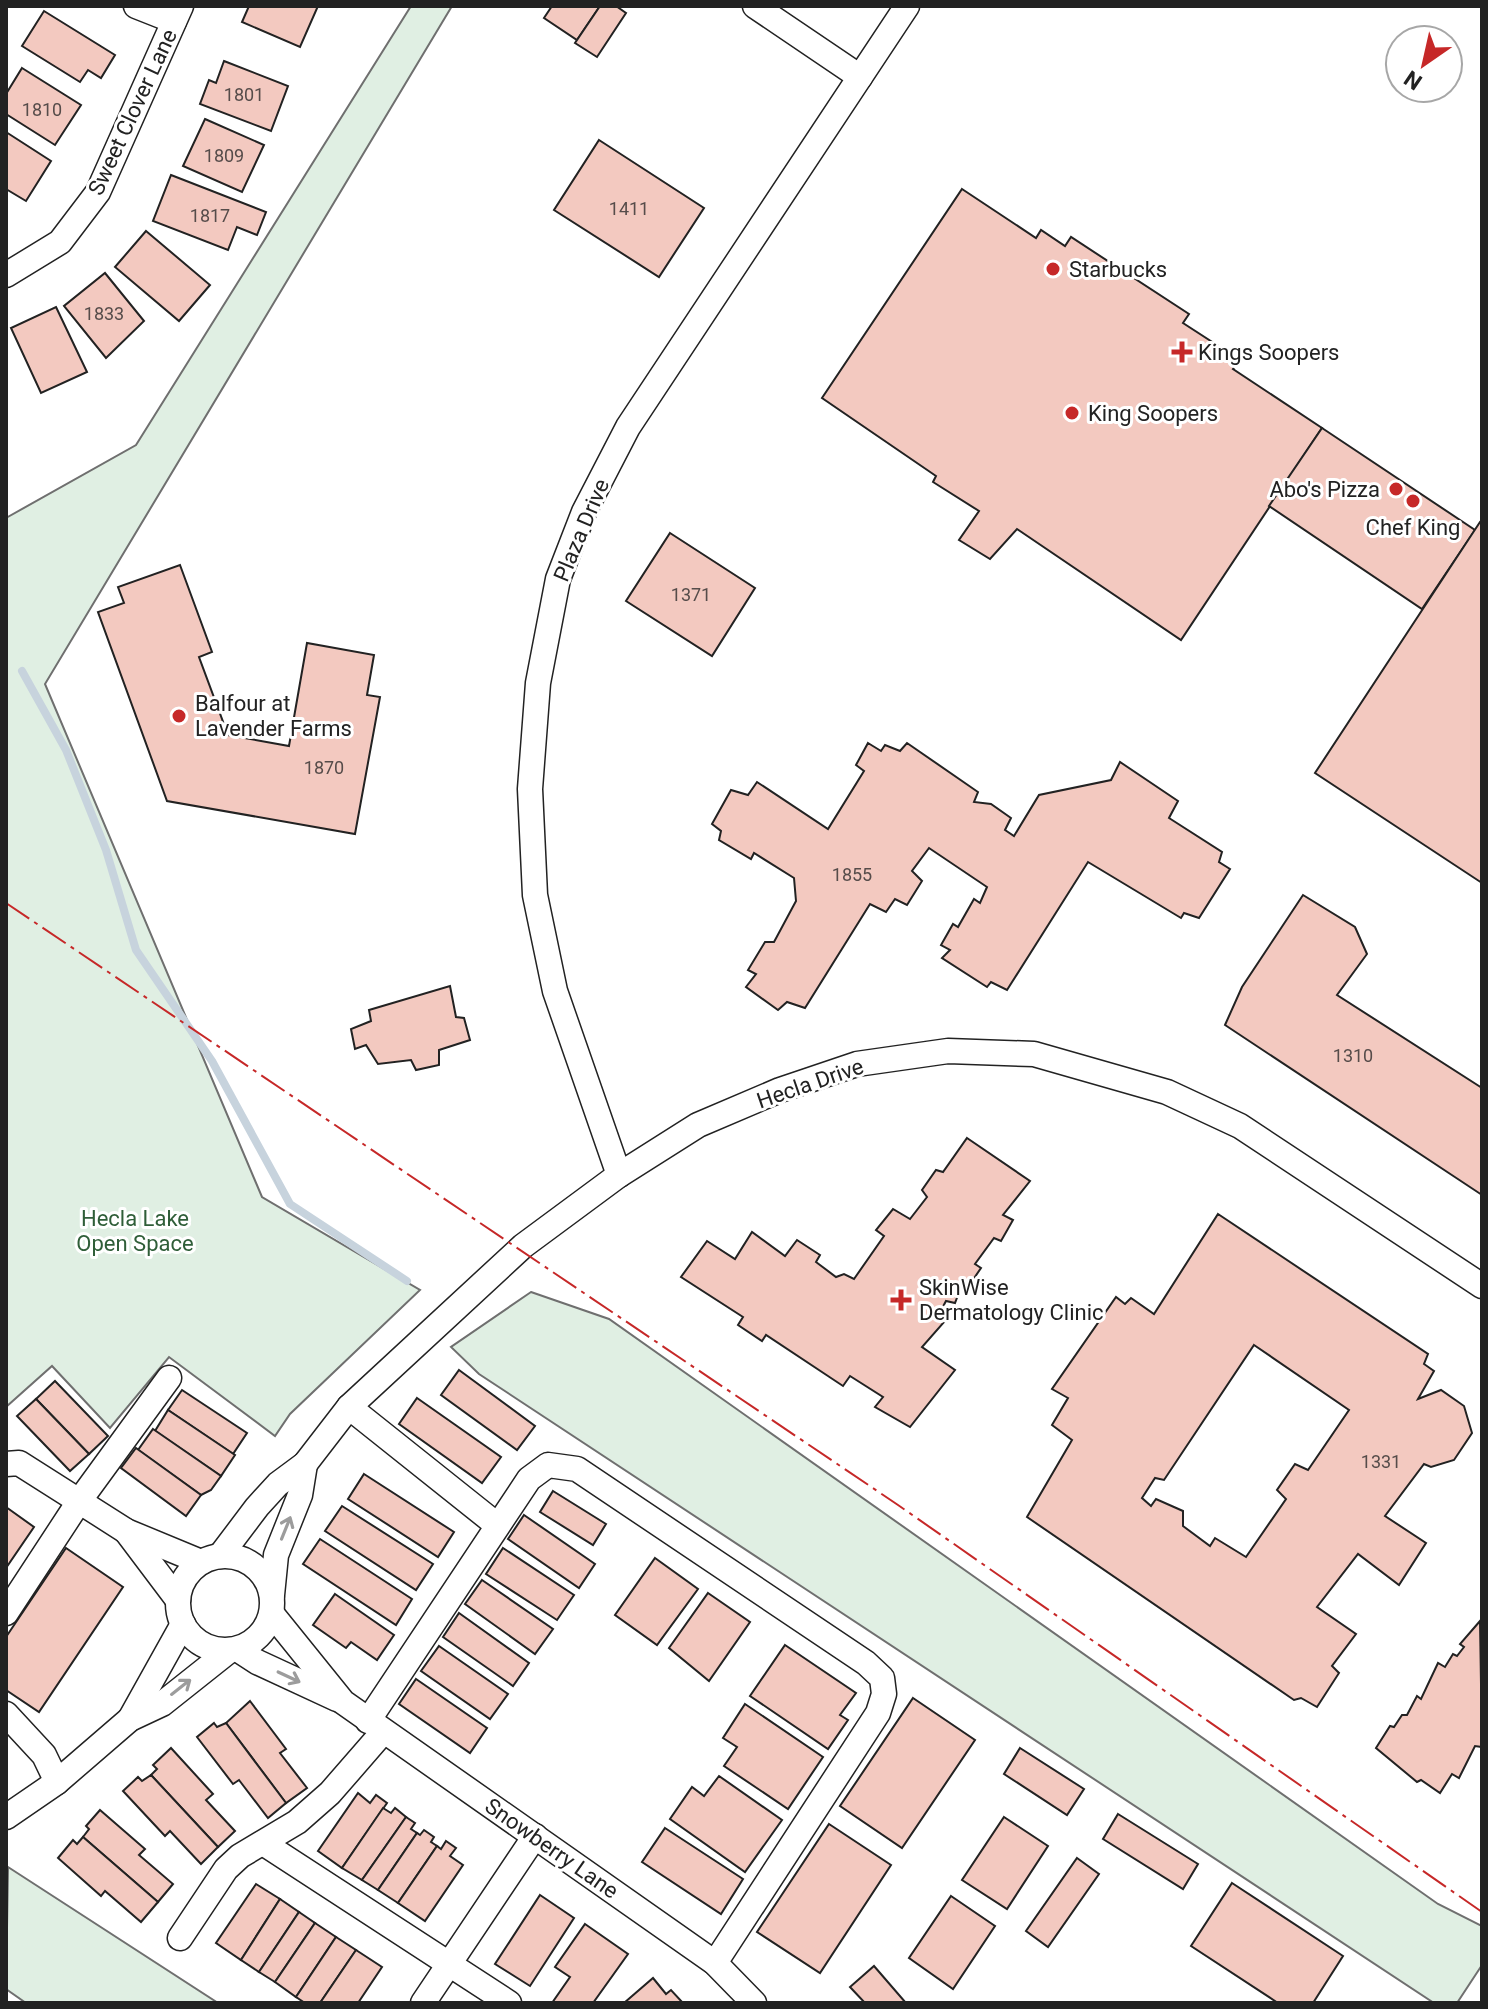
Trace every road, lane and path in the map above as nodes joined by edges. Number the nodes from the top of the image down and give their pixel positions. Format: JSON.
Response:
{"nodes":[{"id":1,"x":136,"y":6,"type":"edge"},
{"id":2,"x":755,"y":6,"type":"edge"},
{"id":3,"x":907,"y":6,"type":"edge"},
{"id":4,"x":178,"y":13,"type":"edge"},
{"id":5,"x":860,"y":77,"type":"junction"},
{"id":6,"x":6,"y":275,"type":"edge"},
{"id":7,"x":619,"y":1175,"type":"junction"},
{"id":8,"x":1482,"y":1286,"type":"edge"},
{"id":9,"x":169,"y":1378,"type":"dead end"},
{"id":10,"x":349,"y":1407,"type":"junction"},
{"id":11,"x":6,"y":1464,"type":"edge"},
{"id":12,"x":305,"y":1464,"type":"junction"},
{"id":13,"x":80,"y":1500,"type":"junction"},
{"id":14,"x":497,"y":1525,"type":"junction"},
{"id":15,"x":126,"y":1531,"type":"junction"},
{"id":16,"x":211,"y":1559,"type":"junction"},
{"id":17,"x":272,"y":1604,"type":"junction"},
{"id":18,"x":180,"y":1612,"type":"junction"},
{"id":19,"x":6,"y":1613,"type":"edge"},
{"id":20,"x":234,"y":1650,"type":"junction"},
{"id":21,"x":343,"y":1702,"type":"junction"},
{"id":22,"x":6,"y":1714,"type":"edge"},
{"id":23,"x":130,"y":1719,"type":"junction"},
{"id":24,"x":376,"y":1726,"type":"junction"},
{"id":25,"x":57,"y":1782,"type":"junction"},
{"id":26,"x":6,"y":1817,"type":"edge"},
{"id":27,"x":535,"y":1836,"type":"junction"},
{"id":28,"x":263,"y":1843,"type":"junction"},
{"id":29,"x":180,"y":1938,"type":"dead end"},
{"id":30,"x":715,"y":1963,"type":"junction"},
{"id":31,"x":447,"y":1966,"type":"junction"},
{"id":32,"x":423,"y":2003,"type":"edge"},
{"id":33,"x":509,"y":2003,"type":"edge"},
{"id":34,"x":754,"y":2003,"type":"edge"}],
"edges":[{"from":1,"to":4,"type":"street"},
{"from":2,"to":5,"type":"street"},
{"from":3,"to":5,"type":"street","name":"Plaza Drive"},
{"from":4,"to":6,"type":"street","name":"Sweet Clover Lane"},
{"from":5,"to":7,"type":"street","name":"Plaza Drive"},
{"from":7,"to":8,"type":"street","name":"Hecla Drive"},
{"from":7,"to":10,"type":"street","name":"Hecla Drive"},
{"from":9,"to":13,"type":"street"},
{"from":10,"to":12,"type":"street","name":"Hecla Drive"},
{"from":10,"to":14,"type":"street"},
{"from":11,"to":13,"type":"street"},
{"from":12,"to":16,"type":"street","name":"Hecla Drive"},
{"from":17,"to":12,"type":"street","name":"Hecla Drive","one_way":true},
{"from":13,"to":15,"type":"street"},
{"from":13,"to":19,"type":"street"},
{"from":14,"to":24,"type":"street"},
{"from":14,"to":30,"type":"street"},
{"from":15,"to":16,"type":"street"},
{"from":15,"to":18,"type":"street"},
{"from":16,"to":17,"type":"street"},
{"from":16,"to":18,"type":"street"},
{"from":17,"to":20,"type":"street"},
{"from":17,"to":21,"type":"street","name":"Snowberry Lane"},
{"from":18,"to":20,"type":"street"},
{"from":18,"to":23,"type":"street"},
{"from":20,"to":21,"type":"street","name":"Snowberry Lane","one_way":true},
{"from":23,"to":20,"type":"street","one_way":true},
{"from":21,"to":24,"type":"street","name":"Snowberry Lane"},
{"from":22,"to":25,"type":"street"},
{"from":23,"to":25,"type":"street"},
{"from":24,"to":27,"type":"street","name":"Snowberry Lane"},
{"from":24,"to":28,"type":"street"},
{"from":25,"to":26,"type":"street"},
{"from":27,"to":30,"type":"street","name":"Snowberry Lane"},
{"from":27,"to":31,"type":"street"},
{"from":28,"to":29,"type":"street"},
{"from":28,"to":31,"type":"street"},
{"from":30,"to":34,"type":"street","name":"Snowberry Lane"},
{"from":31,"to":32,"type":"street"},
{"from":31,"to":33,"type":"street"}]}
